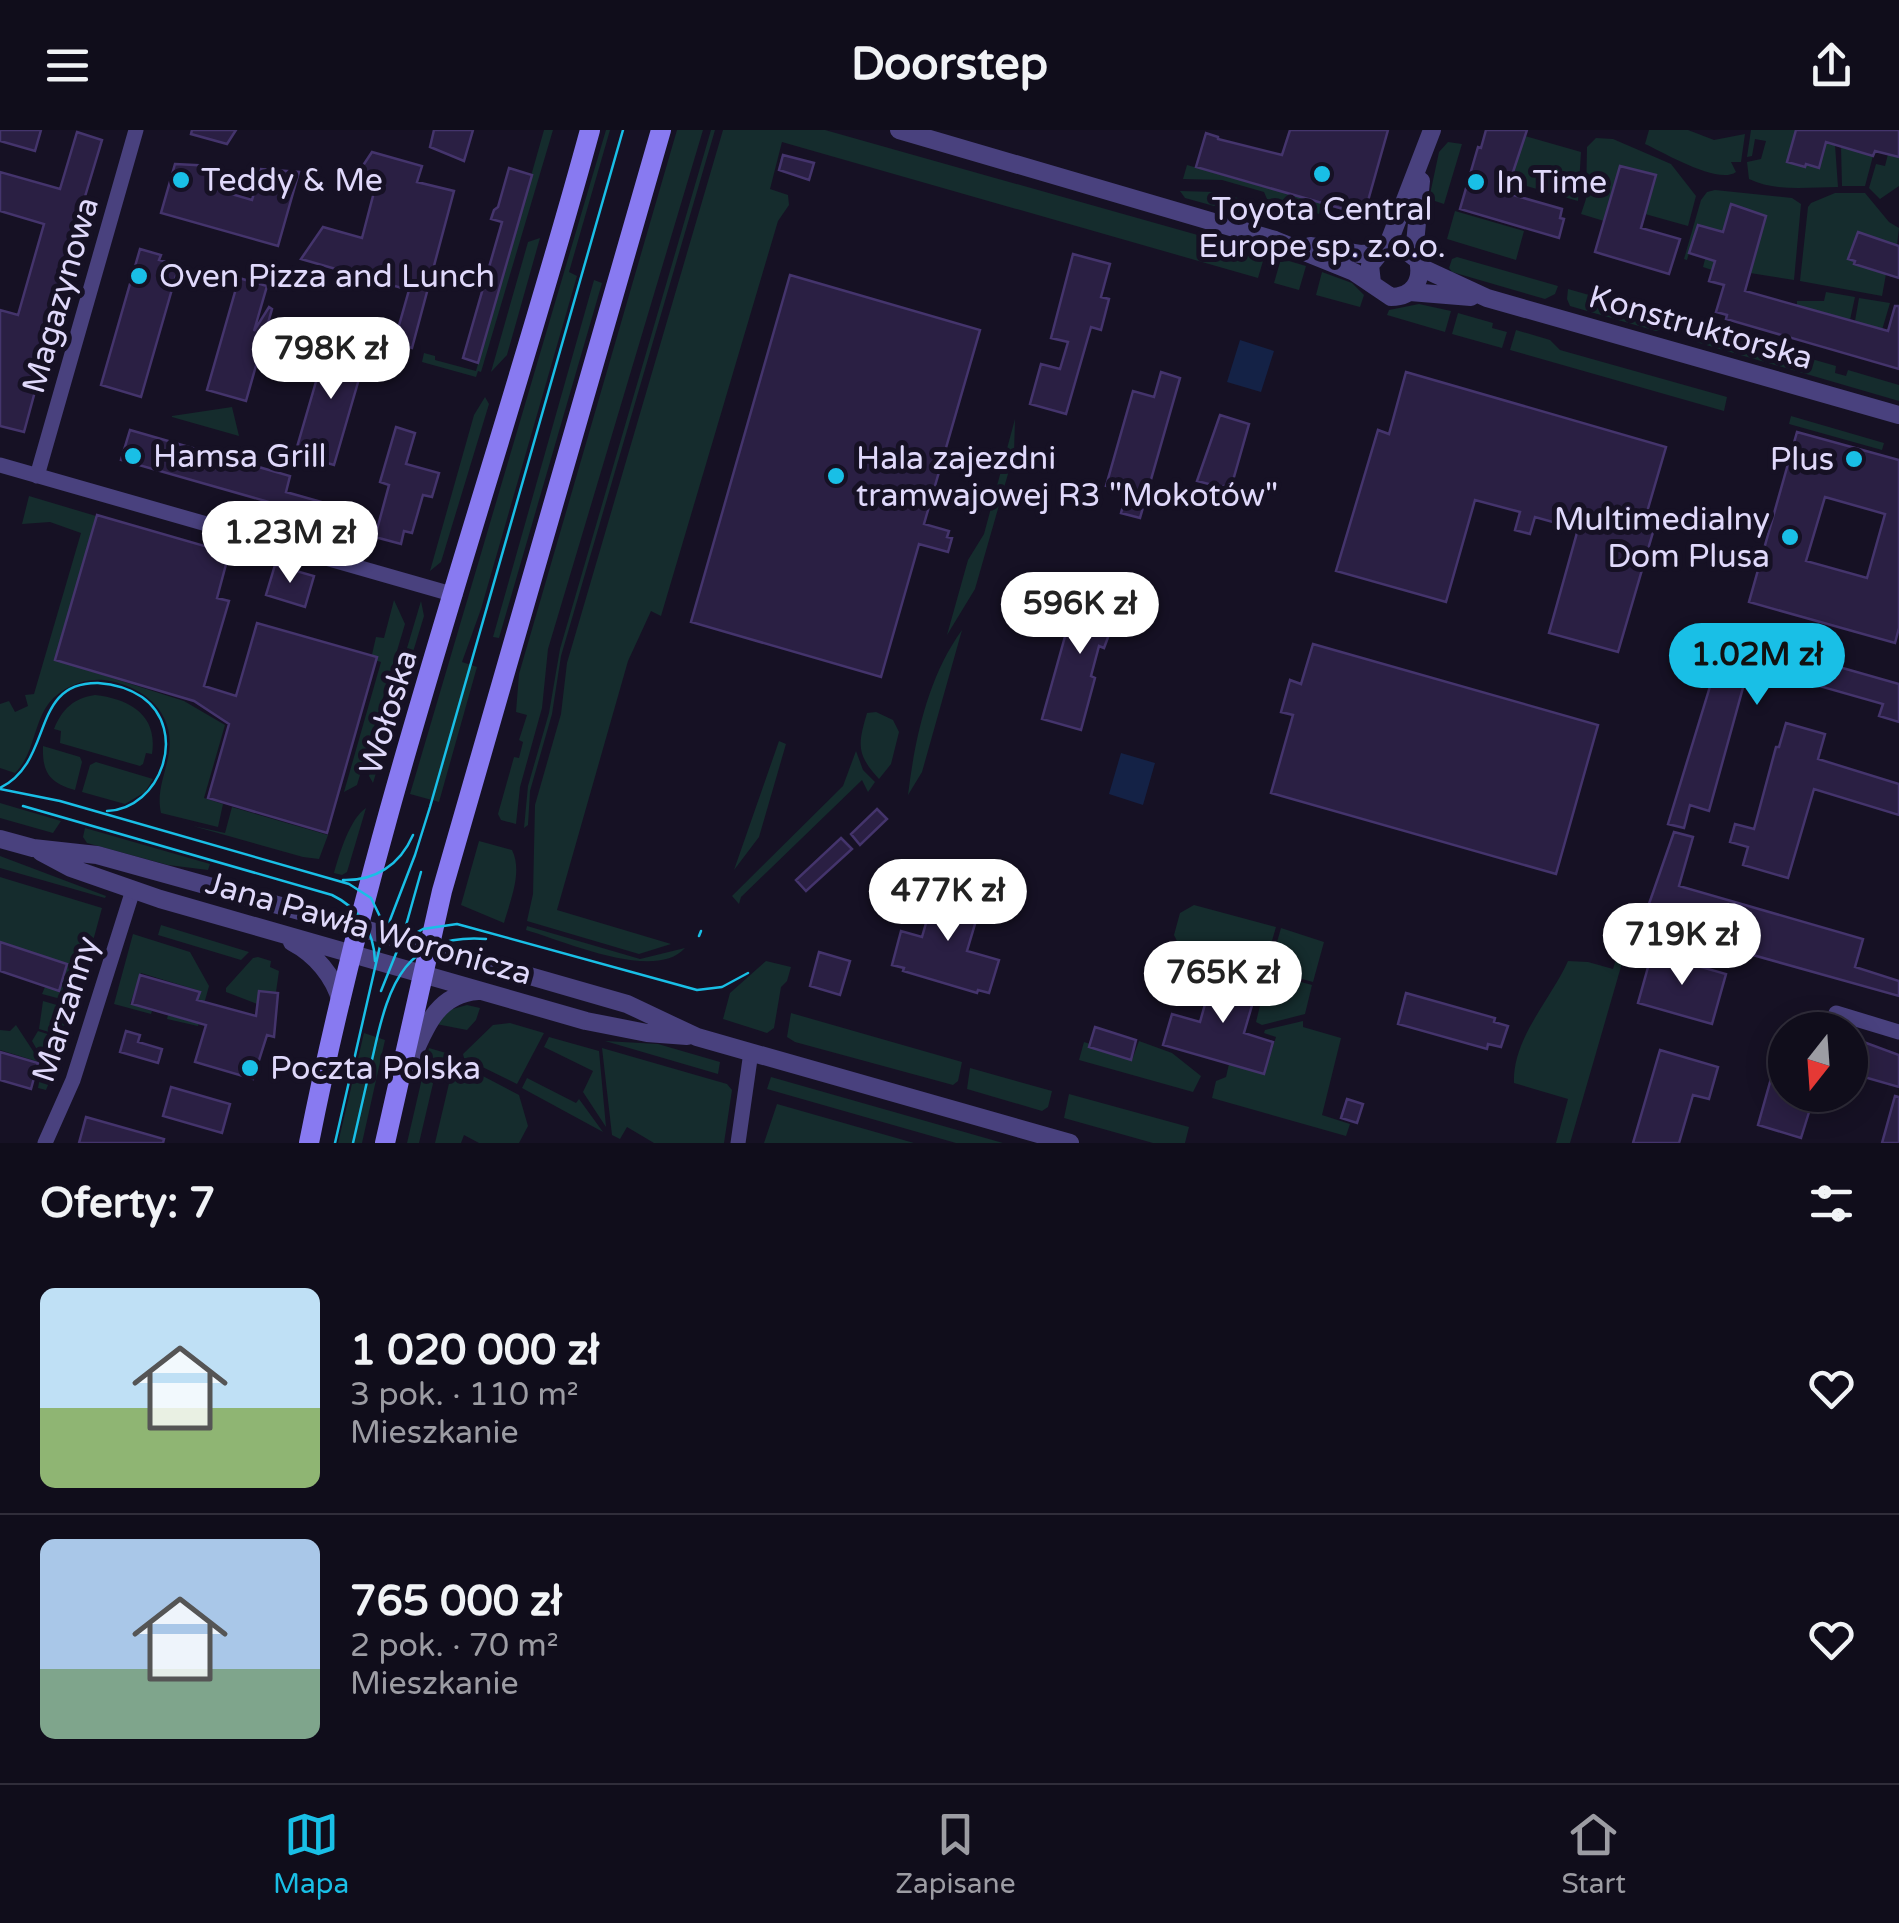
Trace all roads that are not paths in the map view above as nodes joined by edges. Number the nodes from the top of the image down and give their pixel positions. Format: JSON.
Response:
{"nodes":[{"id":1,"x":136,"y":130,"type":"edge"},
{"id":2,"x":590,"y":130,"type":"edge"},
{"id":3,"x":661,"y":130,"type":"edge"},
{"id":4,"x":899,"y":130,"type":"edge"},
{"id":5,"x":1432,"y":130,"type":"edge"},
{"id":6,"x":1424,"y":156,"type":"junction"},
{"id":7,"x":1275,"y":240,"type":"junction"},
{"id":8,"x":1383,"y":250,"type":"junction"},
{"id":9,"x":1417,"y":260,"type":"junction"},
{"id":10,"x":1372,"y":283,"type":"junction"},
{"id":11,"x":1410,"y":292,"type":"junction"},
{"id":12,"x":1487,"y":298,"type":"junction"},
{"id":13,"x":1899,"y":415,"type":"edge"},
{"id":14,"x":0,"y":465,"type":"edge"},
{"id":15,"x":38,"y":476,"type":"junction"},
{"id":16,"x":455,"y":595,"type":"junction"},
{"id":17,"x":0,"y":839,"type":"edge"},
{"id":18,"x":32,"y":848,"type":"junction"},
{"id":19,"x":133,"y":890,"type":"junction"},
{"id":20,"x":358,"y":929,"type":"junction"},
{"id":21,"x":270,"y":930,"type":"junction"},
{"id":22,"x":430,"y":947,"type":"junction"},
{"id":23,"x":352,"y":954,"type":"junction"},
{"id":24,"x":423,"y":974,"type":"junction"},
{"id":25,"x":483,"y":991,"type":"junction"},
{"id":26,"x":341,"y":1002,"type":"junction"},
{"id":27,"x":1868,"y":1023,"type":"edge"},
{"id":28,"x":1899,"y":1032,"type":"edge"},
{"id":29,"x":698,"y":1037,"type":"junction"},
{"id":30,"x":752,"y":1052,"type":"junction"},
{"id":31,"x":396,"y":1094,"type":"junction"},
{"id":32,"x":45,"y":1143,"type":"edge"},
{"id":33,"x":309,"y":1143,"type":"edge"},
{"id":34,"x":384,"y":1143,"type":"edge"},
{"id":35,"x":738,"y":1143,"type":"edge"},
{"id":36,"x":1070,"y":1143,"type":"edge"}],
"edges":[{"from":1,"to":15,"type":"street","name":"Magazynowa"},
{"from":2,"to":16,"type":"main road","name":"Wołoska"},
{"from":3,"to":22,"type":"main road"},
{"from":4,"to":7,"type":"street"},
{"from":5,"to":6,"type":"street"},
{"from":6,"to":8,"type":"street"},
{"from":6,"to":9,"type":"street"},
{"from":7,"to":8,"type":"street"},
{"from":7,"to":10,"type":"street"},
{"from":8,"to":9,"type":"street"},
{"from":8,"to":10,"type":"street"},
{"from":9,"to":11,"type":"street"},
{"from":9,"to":12,"type":"street","name":"Konstruktorska"},
{"from":10,"to":11,"type":"street"},
{"from":11,"to":12,"type":"street","name":"Konstruktorska"},
{"from":12,"to":13,"type":"street","name":"Konstruktorska"},
{"from":14,"to":15,"type":"street"},
{"from":15,"to":16,"type":"street"},
{"from":16,"to":20,"type":"main road","name":"Wołoska"},
{"from":17,"to":18,"type":"street","name":"Jana Pawła Woronicza"},
{"from":18,"to":19,"type":"street","name":"Jana Pawła Woronicza"},
{"from":18,"to":20,"type":"street","name":"Jana Pawła Woronicza"},
{"from":19,"to":21,"type":"street","name":"Jana Pawła Woronicza"},
{"from":19,"to":32,"type":"street","name":"Marzanny"},
{"from":20,"to":22,"type":"street","name":"Jana Pawła Woronicza"},
{"from":20,"to":23,"type":"main road","name":"Wołoska"},
{"from":21,"to":23,"type":"street","name":"Jana Pawła Woronicza"},
{"from":21,"to":26,"type":"street"},
{"from":22,"to":24,"type":"main road"},
{"from":22,"to":29,"type":"street","name":"Jana Pawła Woronicza"},
{"from":23,"to":24,"type":"street","name":"Jana Pawła Woronicza"},
{"from":23,"to":26,"type":"main road","name":"Wołoska"},
{"from":24,"to":25,"type":"street","name":"Jana Pawła Woronicza"},
{"from":24,"to":31,"type":"main road"},
{"from":25,"to":29,"type":"street","name":"Jana Pawła Woronicza"},
{"from":25,"to":31,"type":"street"},
{"from":26,"to":33,"type":"main road","name":"Wołoska"},
{"from":27,"to":28,"type":"street"},
{"from":29,"to":30,"type":"street","name":"Jana Pawła Woronicza"},
{"from":30,"to":35,"type":"street"},
{"from":30,"to":36,"type":"street","name":"Jana Pawła Woronicza"},
{"from":31,"to":34,"type":"main road"}]}
